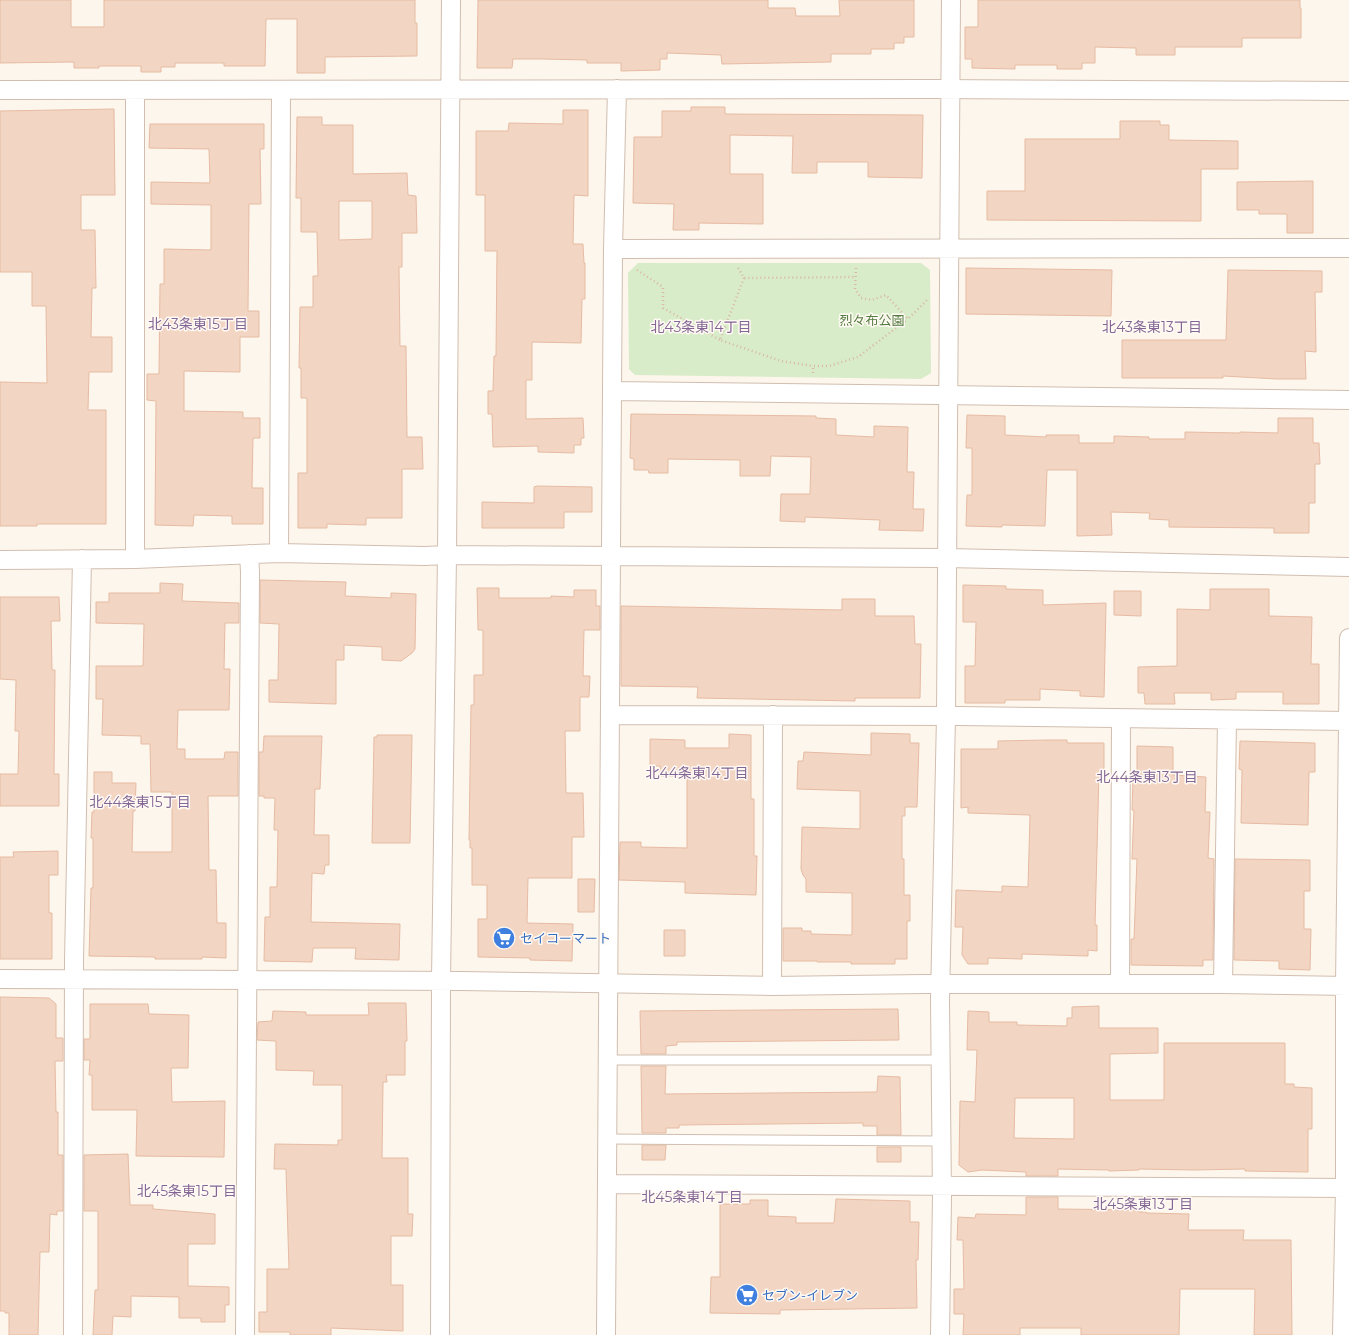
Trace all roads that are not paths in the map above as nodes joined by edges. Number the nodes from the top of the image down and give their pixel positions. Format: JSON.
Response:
{"nodes":[{"id":1,"x":451,"y":0,"type":"edge"},
{"id":2,"x":950,"y":0,"type":"edge"},
{"id":3,"x":449,"y":89,"type":"junction"},
{"id":4,"x":617,"y":89,"type":"junction"},
{"id":5,"x":950,"y":89,"type":"junction"},
{"id":6,"x":0,"y":90,"type":"edge"},
{"id":7,"x":135,"y":90,"type":"junction"},
{"id":8,"x":281,"y":90,"type":"junction"},
{"id":9,"x":1349,"y":91,"type":"edge"},
{"id":10,"x":613,"y":248,"type":"junction"},
{"id":11,"x":949,"y":248,"type":"junction"},
{"id":12,"x":1349,"y":248,"type":"edge"},
{"id":13,"x":612,"y":391,"type":"junction"},
{"id":14,"x":948,"y":394,"type":"junction"},
{"id":15,"x":1349,"y":400,"type":"edge"},
{"id":16,"x":279,"y":553,"type":"junction"},
{"id":17,"x":249,"y":554,"type":"junction"},
{"id":18,"x":447,"y":555,"type":"junction"},
{"id":19,"x":611,"y":556,"type":"junction"},
{"id":20,"x":946,"y":558,"type":"junction"},
{"id":21,"x":82,"y":559,"type":"junction"},
{"id":22,"x":135,"y":559,"type":"junction"},
{"id":23,"x":0,"y":560,"type":"edge"},
{"id":24,"x":1349,"y":567,"type":"edge"},
{"id":25,"x":1349,"y":638,"type":"edge"},
{"id":26,"x":610,"y":715,"type":"junction"},
{"id":27,"x":774,"y":715,"type":"junction"},
{"id":28,"x":946,"y":716,"type":"junction"},
{"id":29,"x":1121,"y":719,"type":"junction"},
{"id":30,"x":1227,"y":720,"type":"junction"},
{"id":31,"x":1348,"y":722,"type":"edge"},
{"id":32,"x":0,"y":979,"type":"edge"},
{"id":33,"x":74,"y":979,"type":"junction"},
{"id":34,"x":249,"y":980,"type":"junction"},
{"id":35,"x":441,"y":981,"type":"junction"},
{"id":36,"x":608,"y":984,"type":"junction"},
{"id":37,"x":941,"y":984,"type":"junction"},
{"id":38,"x":1120,"y":984,"type":"junction"},
{"id":39,"x":1223,"y":984,"type":"junction"},
{"id":40,"x":772,"y":986,"type":"junction"},
{"id":41,"x":1347,"y":986,"type":"edge"},
{"id":42,"x":608,"y":1060,"type":"junction"},
{"id":43,"x":940,"y":1060,"type":"junction"},
{"id":44,"x":607,"y":1140,"type":"junction"},
{"id":45,"x":941,"y":1141,"type":"junction"},
{"id":46,"x":607,"y":1184,"type":"junction"},
{"id":47,"x":942,"y":1186,"type":"junction"},
{"id":48,"x":1347,"y":1188,"type":"edge"},
{"id":49,"x":73,"y":1335,"type":"edge"},
{"id":50,"x":246,"y":1335,"type":"edge"},
{"id":51,"x":440,"y":1335,"type":"edge"},
{"id":52,"x":606,"y":1335,"type":"edge"},
{"id":53,"x":940,"y":1335,"type":"edge"},
{"id":54,"x":1342,"y":1335,"type":"edge"}],
"edges":[{"from":1,"to":3,"type":"street"},
{"from":2,"to":5,"type":"street"},
{"from":3,"to":4,"type":"street"},
{"from":3,"to":8,"type":"street"},
{"from":3,"to":18,"type":"street"},
{"from":4,"to":5,"type":"street"},
{"from":4,"to":10,"type":"street"},
{"from":5,"to":9,"type":"street"},
{"from":5,"to":11,"type":"street"},
{"from":6,"to":7,"type":"street"},
{"from":7,"to":8,"type":"street"},
{"from":7,"to":22,"type":"street"},
{"from":8,"to":16,"type":"street"},
{"from":10,"to":11,"type":"street"},
{"from":10,"to":13,"type":"street"},
{"from":11,"to":12,"type":"street"},
{"from":11,"to":14,"type":"street"},
{"from":13,"to":14,"type":"street"},
{"from":13,"to":19,"type":"street"},
{"from":14,"to":15,"type":"street"},
{"from":14,"to":20,"type":"street"},
{"from":16,"to":17,"type":"street"},
{"from":16,"to":18,"type":"street"},
{"from":17,"to":22,"type":"street"},
{"from":17,"to":34,"type":"street"},
{"from":18,"to":19,"type":"street"},
{"from":18,"to":35,"type":"street"},
{"from":19,"to":20,"type":"street"},
{"from":19,"to":26,"type":"street"},
{"from":20,"to":24,"type":"street"},
{"from":20,"to":28,"type":"street"},
{"from":21,"to":22,"type":"street"},
{"from":21,"to":23,"type":"street"},
{"from":21,"to":33,"type":"street"},
{"from":25,"to":31,"type":"street"},
{"from":26,"to":27,"type":"street"},
{"from":26,"to":36,"type":"street"},
{"from":27,"to":28,"type":"street"},
{"from":27,"to":40,"type":"street"},
{"from":28,"to":29,"type":"street"},
{"from":28,"to":37,"type":"street"},
{"from":29,"to":30,"type":"street"},
{"from":29,"to":38,"type":"street"},
{"from":30,"to":31,"type":"street"},
{"from":30,"to":39,"type":"street"},
{"from":31,"to":41,"type":"street"},
{"from":32,"to":33,"type":"street"},
{"from":33,"to":34,"type":"street"},
{"from":33,"to":49,"type":"street"},
{"from":34,"to":35,"type":"street"},
{"from":34,"to":50,"type":"street"},
{"from":35,"to":36,"type":"street"},
{"from":35,"to":51,"type":"street"},
{"from":36,"to":40,"type":"street"},
{"from":36,"to":42,"type":"street"},
{"from":37,"to":38,"type":"street"},
{"from":37,"to":40,"type":"street"},
{"from":37,"to":43,"type":"street"},
{"from":38,"to":39,"type":"street"},
{"from":39,"to":41,"type":"street"},
{"from":41,"to":48,"type":"street"},
{"from":42,"to":43,"type":"lane"},
{"from":42,"to":44,"type":"street"},
{"from":43,"to":45,"type":"street"},
{"from":44,"to":45,"type":"lane"},
{"from":44,"to":46,"type":"street"},
{"from":45,"to":47,"type":"street"},
{"from":46,"to":47,"type":"street"},
{"from":46,"to":52,"type":"street"},
{"from":47,"to":48,"type":"street"},
{"from":47,"to":53,"type":"street"},
{"from":48,"to":54,"type":"street"}]}
